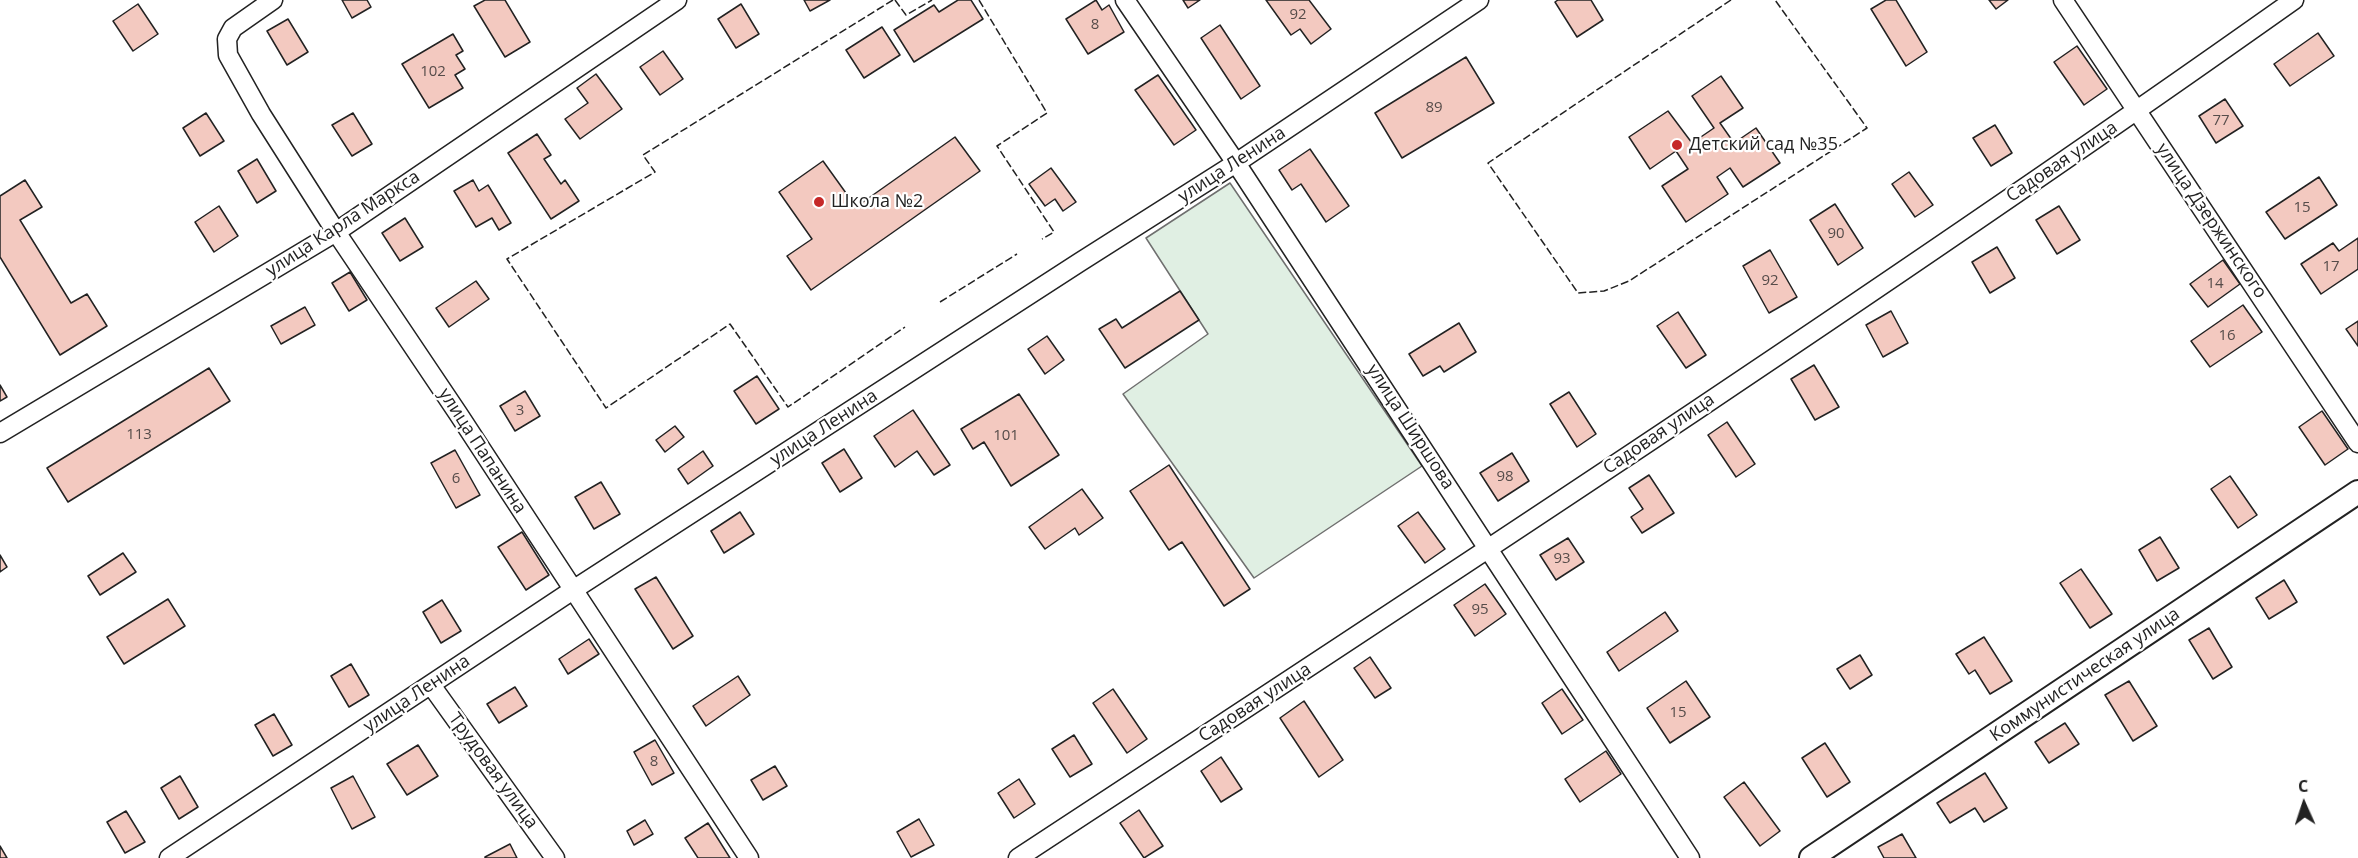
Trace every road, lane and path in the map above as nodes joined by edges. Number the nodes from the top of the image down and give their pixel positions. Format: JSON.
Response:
{"nodes":[{"id":1,"x":273,"y":0,"type":"edge"},
{"id":2,"x":677,"y":0,"type":"edge"},
{"id":3,"x":1125,"y":0,"type":"edge"},
{"id":4,"x":1479,"y":0,"type":"edge"},
{"id":5,"x":2063,"y":0,"type":"edge"},
{"id":6,"x":2294,"y":0,"type":"edge"},
{"id":7,"x":2138,"y":111,"type":"junction"},
{"id":8,"x":1236,"y":163,"type":"junction"},
{"id":9,"x":336,"y":232,"type":"junction"},
{"id":10,"x":0,"y":433,"type":"edge"},
{"id":11,"x":2358,"y":443,"type":"edge"},
{"id":12,"x":2358,"y":492,"type":"edge"},
{"id":13,"x":1490,"y":549,"type":"junction"},
{"id":14,"x":573,"y":590,"type":"junction"},
{"id":15,"x":431,"y":685,"type":"junction"},
{"id":16,"x":169,"y":858,"type":"edge"},
{"id":17,"x":555,"y":858,"type":"edge"},
{"id":18,"x":749,"y":858,"type":"edge"},
{"id":19,"x":1018,"y":858,"type":"edge"},
{"id":20,"x":1690,"y":858,"type":"edge"},
{"id":21,"x":1811,"y":858,"type":"edge"}],
"edges":[{"from":1,"to":9,"type":"street","name":"улица Папанина"},
{"from":2,"to":9,"type":"street","name":"улица Карла Маркса"},
{"from":3,"to":8,"type":"street","name":"улица Ширшова"},
{"from":4,"to":8,"type":"street","name":"улица Ленина"},
{"from":5,"to":7,"type":"street","name":"улица Дзержинского"},
{"from":6,"to":7,"type":"street","name":"Садовая улица"},
{"from":7,"to":11,"type":"street","name":"улица Дзержинского"},
{"from":7,"to":13,"type":"street","name":"Садовая улица"},
{"from":8,"to":13,"type":"street","name":"улица Ширшова"},
{"from":8,"to":14,"type":"street","name":"улица Ленина"},
{"from":9,"to":10,"type":"street","name":"улица Карла Маркса"},
{"from":9,"to":14,"type":"street","name":"улица Папанина"},
{"from":12,"to":21,"type":"street","name":"Коммунистическая улица"},
{"from":13,"to":19,"type":"street","name":"Садовая улица"},
{"from":13,"to":20,"type":"street","name":"улица Ширшова"},
{"from":14,"to":15,"type":"street","name":"улица Ленина"},
{"from":14,"to":18,"type":"street","name":"улица Папанина"},
{"from":15,"to":16,"type":"street","name":"улица Ленина"},
{"from":15,"to":17,"type":"street","name":"Трудовая улица"}]}
